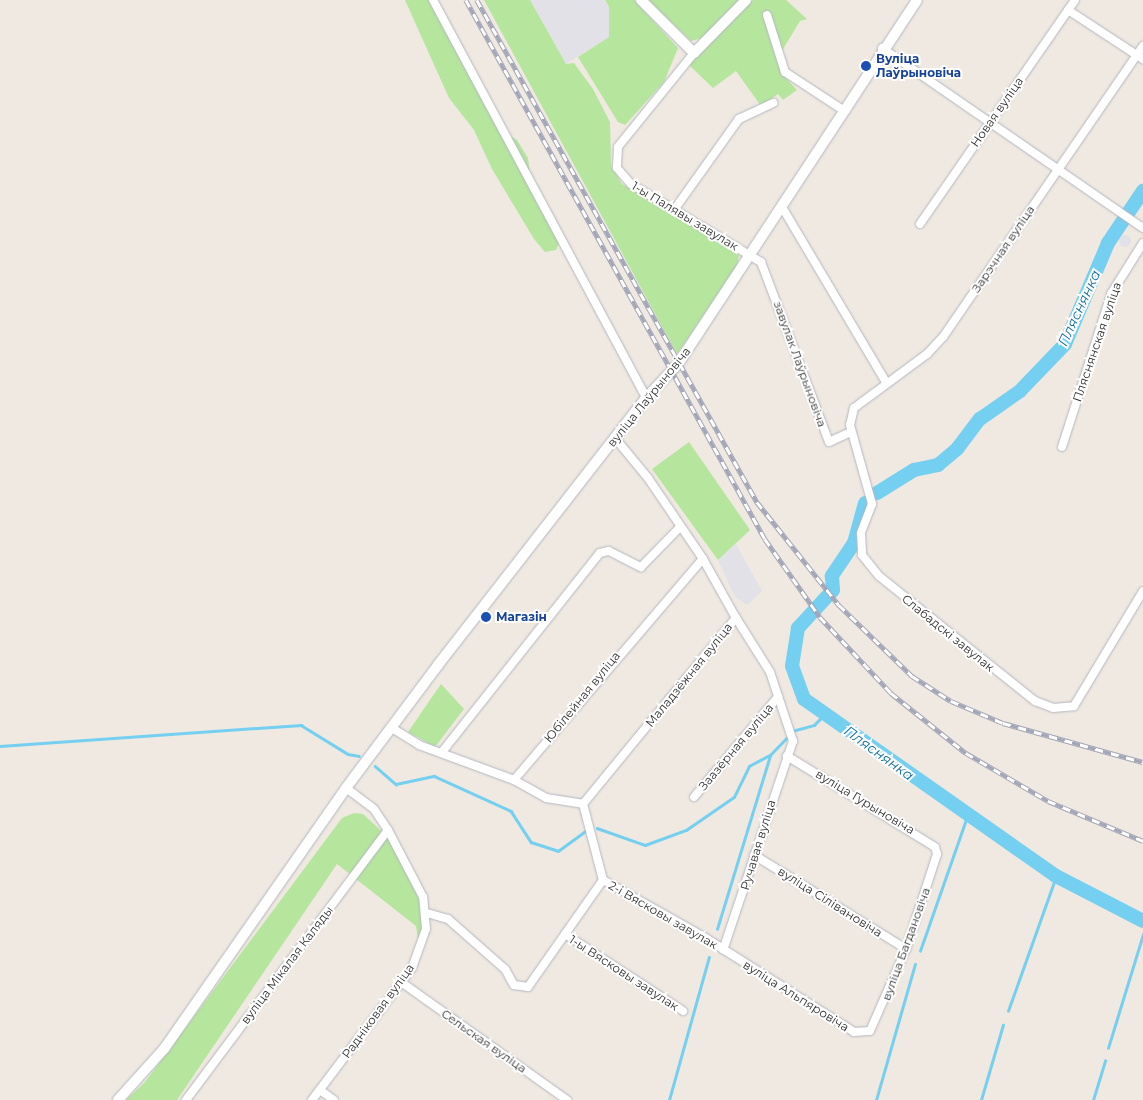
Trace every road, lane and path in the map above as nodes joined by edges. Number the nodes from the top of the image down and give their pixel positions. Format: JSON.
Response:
{"nodes":[{"id":1,"x":433,"y":0,"type":"edge"},
{"id":2,"x":641,"y":0,"type":"edge"},
{"id":3,"x":746,"y":0,"type":"edge"},
{"id":4,"x":917,"y":0,"type":"edge"},
{"id":5,"x":1075,"y":0,"type":"edge"},
{"id":6,"x":1068,"y":10,"type":"junction"},
{"id":7,"x":767,"y":15,"type":"dead end"},
{"id":8,"x":1143,"y":46,"type":"edge"},
{"id":9,"x":882,"y":48,"type":"junction"},
{"id":10,"x":694,"y":52,"type":"junction"},
{"id":11,"x":1140,"y":57,"type":"edge"},
{"id":12,"x":773,"y":103,"type":"dead end"},
{"id":13,"x":843,"y":110,"type":"junction"},
{"id":14,"x":992,"y":120,"type":"junction"},
{"id":15,"x":1059,"y":168,"type":"junction"},
{"id":16,"x":782,"y":206,"type":"junction"},
{"id":17,"x":674,"y":210,"type":"junction"},
{"id":18,"x":920,"y":224,"type":"dead end"},
{"id":19,"x":1143,"y":228,"type":"edge"},
{"id":20,"x":1143,"y":243,"type":"edge"},
{"id":21,"x":752,"y":254,"type":"junction"},
{"id":22,"x":886,"y":382,"type":"junction"},
{"id":23,"x":646,"y":398,"type":"junction"},
{"id":24,"x":850,"y":432,"type":"junction"},
{"id":25,"x":615,"y":438,"type":"junction"},
{"id":26,"x":1062,"y":447,"type":"dead end"},
{"id":27,"x":680,"y":527,"type":"junction"},
{"id":28,"x":703,"y":559,"type":"junction"},
{"id":29,"x":1143,"y":591,"type":"edge"},
{"id":30,"x":736,"y":618,"type":"junction"},
{"id":31,"x":778,"y":697,"type":"junction"},
{"id":32,"x":392,"y":728,"type":"junction"},
{"id":33,"x":793,"y":741,"type":"joint"},
{"id":34,"x":442,"y":752,"type":"junction"},
{"id":35,"x":787,"y":756,"type":"junction"},
{"id":36,"x":514,"y":780,"type":"junction"},
{"id":37,"x":346,"y":788,"type":"junction"},
{"id":38,"x":694,"y":797,"type":"dead end"},
{"id":39,"x":583,"y":804,"type":"junction"},
{"id":40,"x":388,"y":830,"type":"junction"},
{"id":41,"x":937,"y":854,"type":"joint"},
{"id":42,"x":754,"y":855,"type":"junction"},
{"id":43,"x":603,"y":880,"type":"junction"},
{"id":44,"x":427,"y":913,"type":"junction"},
{"id":45,"x":565,"y":934,"type":"junction"},
{"id":46,"x":906,"y":948,"type":"junction"},
{"id":47,"x":723,"y":950,"type":"junction"},
{"id":48,"x":401,"y":982,"type":"junction"},
{"id":49,"x":683,"y":1011,"type":"dead end"},
{"id":50,"x":870,"y":1031,"type":"joint"},
{"id":51,"x":320,"y":1090,"type":"junction"},
{"id":52,"x":118,"y":1100,"type":"edge"},
{"id":53,"x":186,"y":1100,"type":"edge"},
{"id":54,"x":312,"y":1100,"type":"edge"},
{"id":55,"x":334,"y":1100,"type":"edge"},
{"id":56,"x":566,"y":1100,"type":"edge"}],
"edges":[{"from":1,"to":23,"type":"street"},
{"from":2,"to":10,"type":"main road"},
{"from":3,"to":10,"type":"main road"},
{"from":4,"to":9,"type":"main road","name":"вуліца Лаўрыновіча"},
{"from":5,"to":6,"type":"street","name":"Новая вуліца"},
{"from":6,"to":11,"type":"street"},
{"from":6,"to":14,"type":"street","name":"Новая вуліца"},
{"from":7,"to":13,"type":"street"},
{"from":8,"to":11,"type":"street","name":"Зарэчная вуліца"},
{"from":9,"to":13,"type":"main road","name":"вуліца Лаўрыновіча"},
{"from":9,"to":14,"type":"street"},
{"from":10,"to":17,"type":"street","name":"1-ы Палявы завулак"},
{"from":11,"to":15,"type":"street","name":"Зарэчная вуліца"},
{"from":12,"to":17,"type":"street"},
{"from":13,"to":16,"type":"main road","name":"вуліца Лаўрыновіча"},
{"from":14,"to":15,"type":"street"},
{"from":14,"to":18,"type":"street","name":"Новая вуліца"},
{"from":15,"to":19,"type":"street"},
{"from":15,"to":22,"type":"street","name":"Зарэчная вуліца"},
{"from":16,"to":21,"type":"main road","name":"вуліца Лаўрыновіча"},
{"from":16,"to":22,"type":"street"},
{"from":17,"to":21,"type":"street","name":"1-ы Палявы завулак"},
{"from":20,"to":26,"type":"street","name":"Пляснянская вуліца"},
{"from":21,"to":23,"type":"main road","name":"вуліца Лаўрыновіча"},
{"from":21,"to":24,"type":"street","name":"завулак Лаўрыновіча"},
{"from":22,"to":24,"type":"street","name":"Зарэчная вуліца"},
{"from":23,"to":25,"type":"main road","name":"вуліца Лаўрыновіча"},
{"from":24,"to":29,"type":"street","name":"Слабадскі завулак"},
{"from":25,"to":27,"type":"street"},
{"from":25,"to":32,"type":"main road","name":"вуліца Лаўрыновіча"},
{"from":27,"to":28,"type":"street"},
{"from":27,"to":34,"type":"street"},
{"from":28,"to":30,"type":"street"},
{"from":28,"to":36,"type":"street","name":"Юбілейная вуліца"},
{"from":30,"to":31,"type":"street","name":"Маладзёжная вуліца"},
{"from":30,"to":39,"type":"street","name":"Маладзёжная вуліца"},
{"from":31,"to":33,"type":"street","name":"Маладзёжная вуліца"},
{"from":31,"to":38,"type":"street","name":"Заазёрная вуліца"},
{"from":32,"to":34,"type":"street"},
{"from":32,"to":37,"type":"main road","name":"вуліца Лаўрыновіча"},
{"from":33,"to":35,"type":"street","name":"Ручавая вуліца"},
{"from":34,"to":36,"type":"street"},
{"from":35,"to":41,"type":"street","name":"вуліца Гурыновіча"},
{"from":35,"to":42,"type":"street","name":"Ручавая вуліца"},
{"from":36,"to":39,"type":"street"},
{"from":37,"to":40,"type":"street"},
{"from":37,"to":52,"type":"main road","name":"вуліца Лаўрыновіча"},
{"from":39,"to":43,"type":"street"},
{"from":40,"to":44,"type":"street"},
{"from":40,"to":53,"type":"street","name":"вуліца Мікалая Каляды"},
{"from":41,"to":46,"type":"street","name":"вуліца Багдановіча"},
{"from":42,"to":46,"type":"street","name":"вуліца Сілівановіча"},
{"from":42,"to":47,"type":"street","name":"Ручавая вуліца"},
{"from":43,"to":45,"type":"street"},
{"from":43,"to":47,"type":"street","name":"2-і Вясковы завулак"},
{"from":44,"to":45,"type":"street"},
{"from":44,"to":48,"type":"street","name":"Радніковая вуліца"},
{"from":45,"to":49,"type":"street","name":"1-ы Вясковы завулак"},
{"from":46,"to":50,"type":"street","name":"вуліца Багдановіча"},
{"from":47,"to":50,"type":"street","name":"вуліца Альпяровіча"},
{"from":48,"to":51,"type":"street","name":"Радніковая вуліца"},
{"from":48,"to":56,"type":"street","name":"Сельская вуліца"},
{"from":51,"to":54,"type":"street","name":"Радніковая вуліца"},
{"from":51,"to":55,"type":"street"}]}
